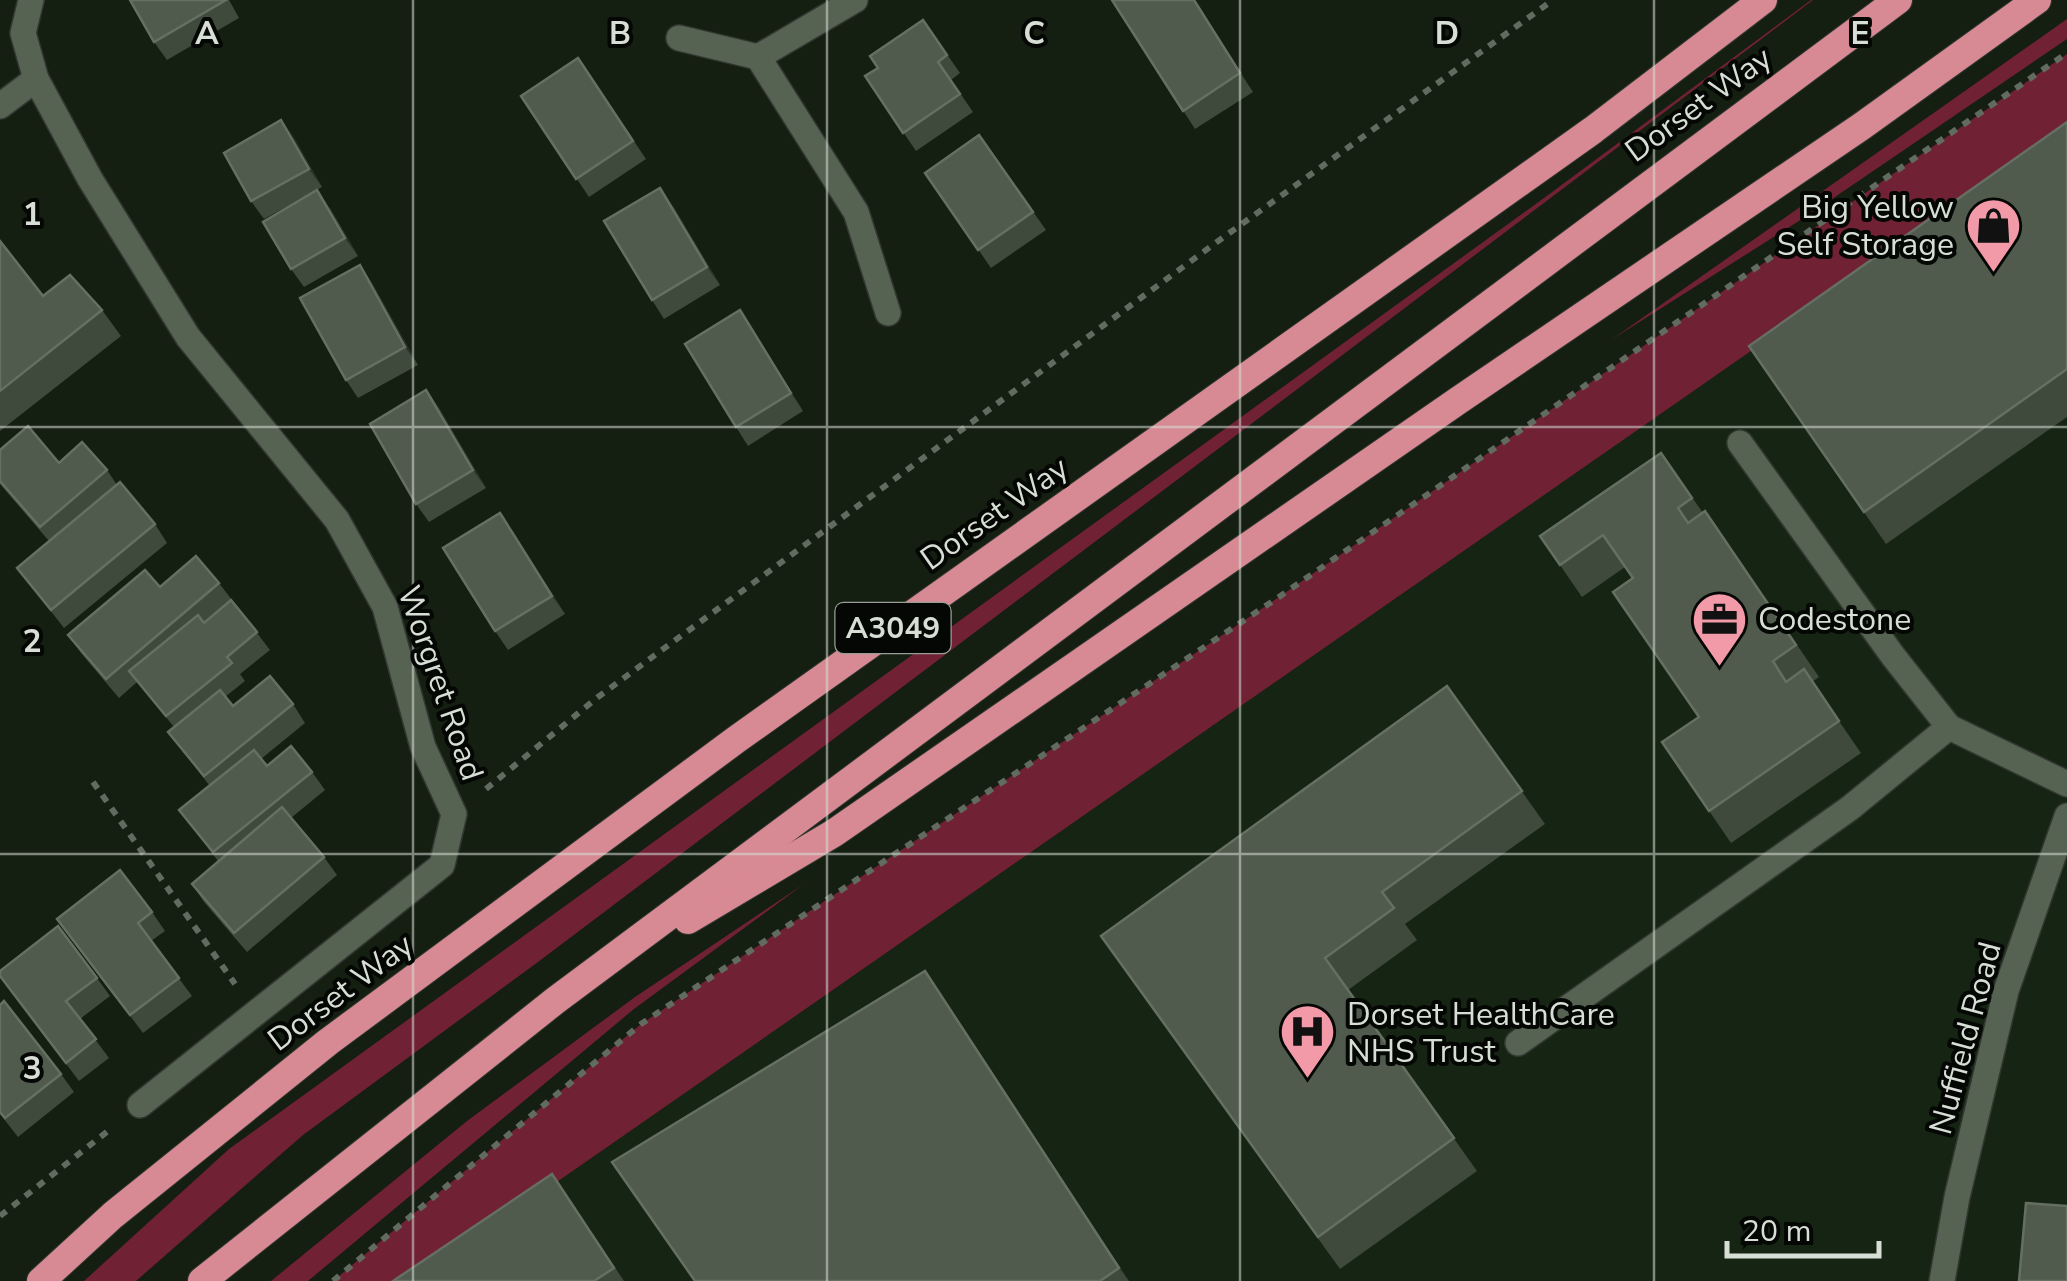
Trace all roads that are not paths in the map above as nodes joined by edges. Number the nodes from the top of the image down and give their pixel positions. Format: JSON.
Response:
{"nodes":[{"id":1,"x":31,"y":0,"type":"edge"},
{"id":2,"x":855,"y":0,"type":"edge"},
{"id":3,"x":1762,"y":0,"type":"edge"},
{"id":4,"x":1898,"y":0,"type":"edge"},
{"id":5,"x":2038,"y":0,"type":"edge"},
{"id":6,"x":679,"y":38,"type":"dead end"},
{"id":7,"x":758,"y":57,"type":"junction"},
{"id":8,"x":36,"y":79,"type":"junction"},
{"id":9,"x":0,"y":106,"type":"edge"},
{"id":10,"x":888,"y":313,"type":"dead end"},
{"id":11,"x":1740,"y":443,"type":"dead end"},
{"id":12,"x":1948,"y":728,"type":"junction"},
{"id":13,"x":2067,"y":784,"type":"edge"},
{"id":14,"x":2067,"y":816,"type":"edge"},
{"id":15,"x":556,"y":1000,"type":"junction"},
{"id":16,"x":1518,"y":1043,"type":"dead end"},
{"id":17,"x":140,"y":1105,"type":"road end"},
{"id":18,"x":41,"y":1281,"type":"edge"},
{"id":19,"x":202,"y":1281,"type":"edge"},
{"id":20,"x":1942,"y":1281,"type":"edge"}],
"edges":[{"from":1,"to":8,"type":"street","name":"Worgret Road"},
{"from":2,"to":7,"type":"street"},
{"from":3,"to":18,"type":"highway","name":"Dorset Way","number":"A3049"},
{"from":4,"to":15,"type":"highway","name":"Dorset Way","number":"A3049"},
{"from":5,"to":15,"type":"highway","number":"A3049"},
{"from":6,"to":7,"type":"street"},
{"from":7,"to":10,"type":"street"},
{"from":8,"to":9,"type":"street"},
{"from":8,"to":17,"type":"street","name":"Worgret Road"},
{"from":11,"to":12,"type":"street"},
{"from":12,"to":13,"type":"street"},
{"from":12,"to":16,"type":"street"},
{"from":14,"to":20,"type":"street","name":"Nuffield Road"},
{"from":15,"to":19,"type":"highway","name":"Dorset Way","number":"A3049"}]}
